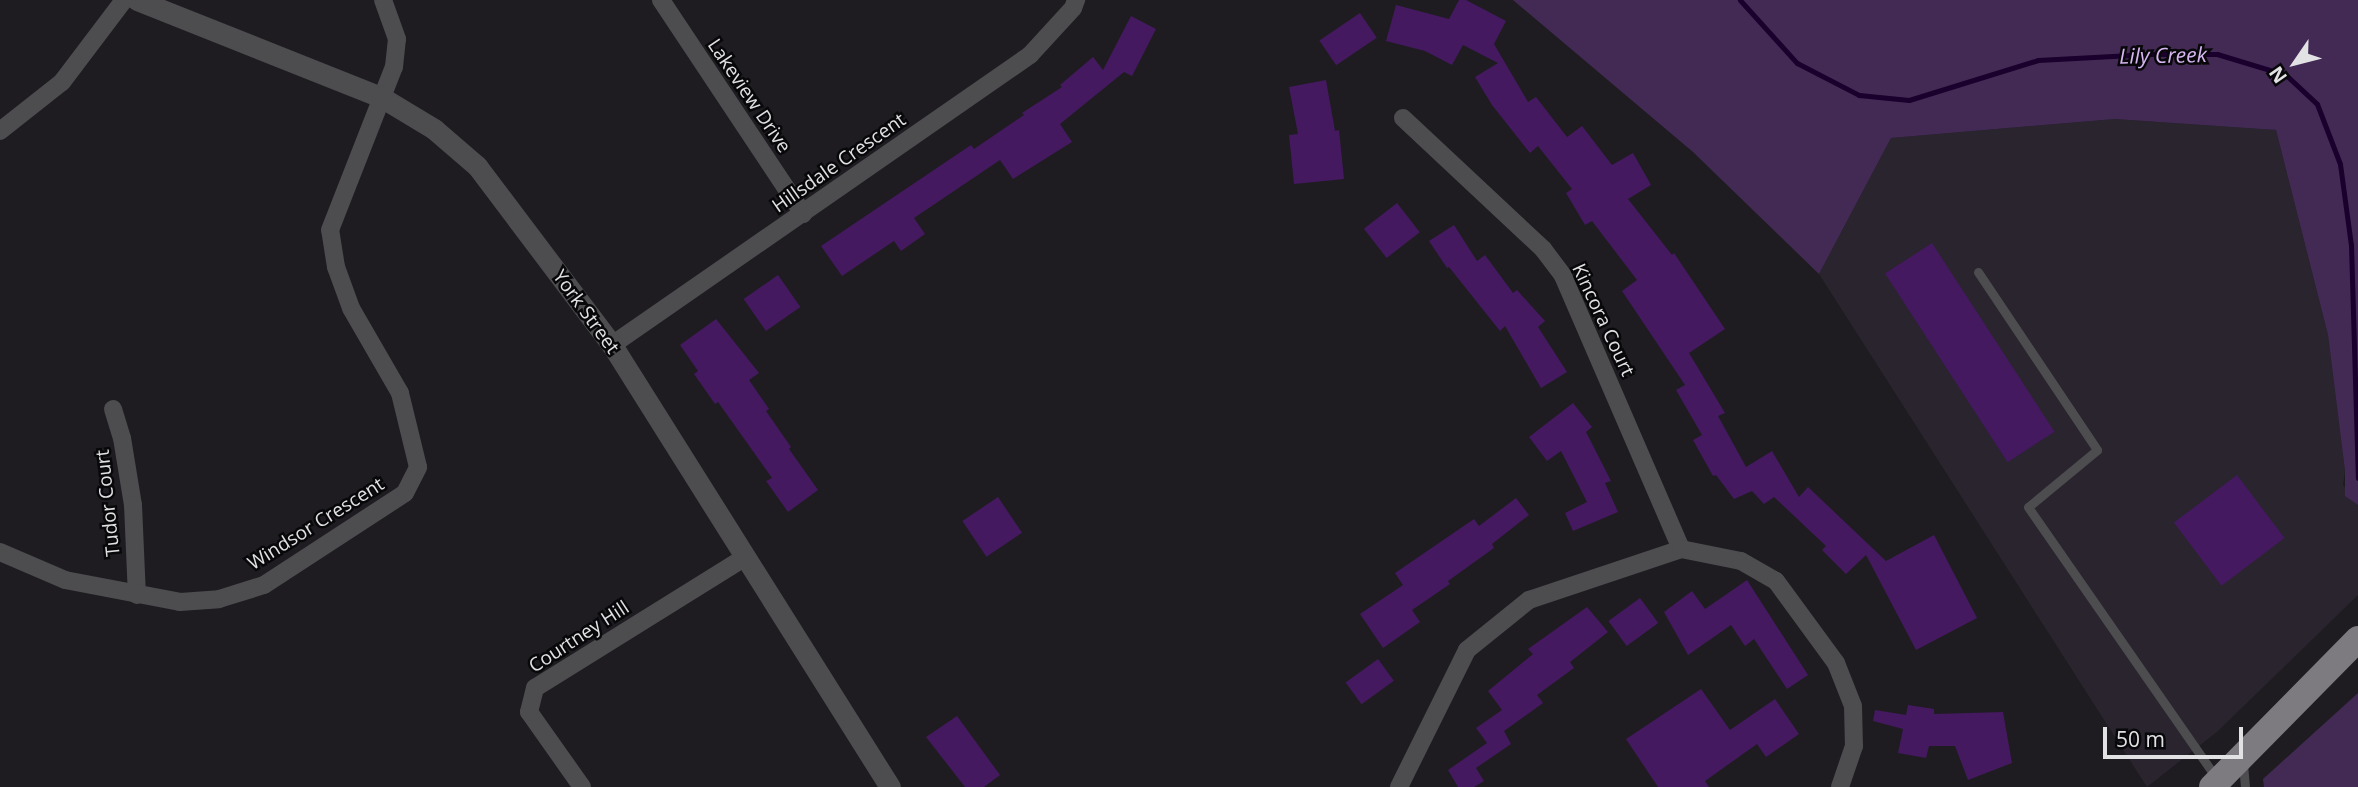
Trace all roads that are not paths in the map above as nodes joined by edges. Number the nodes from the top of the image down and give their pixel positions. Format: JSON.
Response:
{"nodes":[{"id":1,"x":124,"y":0,"type":"edge"},
{"id":2,"x":137,"y":0,"type":"edge"},
{"id":3,"x":383,"y":0,"type":"edge"},
{"id":4,"x":661,"y":0,"type":"edge"},
{"id":5,"x":1076,"y":0,"type":"edge"},
{"id":6,"x":381,"y":97,"type":"junction"},
{"id":7,"x":1402,"y":118,"type":"dead end"},
{"id":8,"x":0,"y":131,"type":"edge"},
{"id":9,"x":803,"y":214,"type":"junction"},
{"id":10,"x":1978,"y":272,"type":"dead end"},
{"id":11,"x":612,"y":345,"type":"junction"},
{"id":12,"x":113,"y":409,"type":"dead end"},
{"id":13,"x":1681,"y":549,"type":"junction"},
{"id":14,"x":0,"y":552,"type":"edge"},
{"id":15,"x":744,"y":558,"type":"junction"},
{"id":16,"x":137,"y":595,"type":"junction"},
{"id":17,"x":2358,"y":639,"type":"edge"},
{"id":18,"x":2242,"y":758,"type":"junction"},
{"id":19,"x":2216,"y":784,"type":"edge"},
{"id":20,"x":582,"y":787,"type":"edge"},
{"id":21,"x":890,"y":787,"type":"edge"},
{"id":22,"x":1399,"y":787,"type":"edge"},
{"id":23,"x":1840,"y":787,"type":"edge"},
{"id":24,"x":2245,"y":787,"type":"edge"}],
"edges":[{"from":1,"to":8,"type":"street"},
{"from":2,"to":6,"type":"street","name":"York Street"},
{"from":3,"to":6,"type":"street","name":"Windsor Crescent"},
{"from":4,"to":9,"type":"street","name":"Lakeview Drive"},
{"from":5,"to":9,"type":"street","name":"Hillsdale Crescent"},
{"from":6,"to":11,"type":"street","name":"York Street"},
{"from":6,"to":16,"type":"street","name":"Windsor Crescent"},
{"from":7,"to":13,"type":"street","name":"Kincora Court"},
{"from":9,"to":11,"type":"street","name":"Hillsdale Crescent"},
{"from":10,"to":19,"type":"lane"},
{"from":11,"to":15,"type":"street","name":"York Street"},
{"from":12,"to":16,"type":"street","name":"Tudor Court"},
{"from":13,"to":22,"type":"street"},
{"from":13,"to":23,"type":"street"},
{"from":14,"to":16,"type":"street","name":"Windsor Crescent"},
{"from":15,"to":20,"type":"street","name":"Courtney Hill"},
{"from":15,"to":21,"type":"street","name":"York Street"},
{"from":17,"to":18,"type":"main road"},
{"from":18,"to":19,"type":"main road"},
{"from":18,"to":24,"type":"lane"}]}
